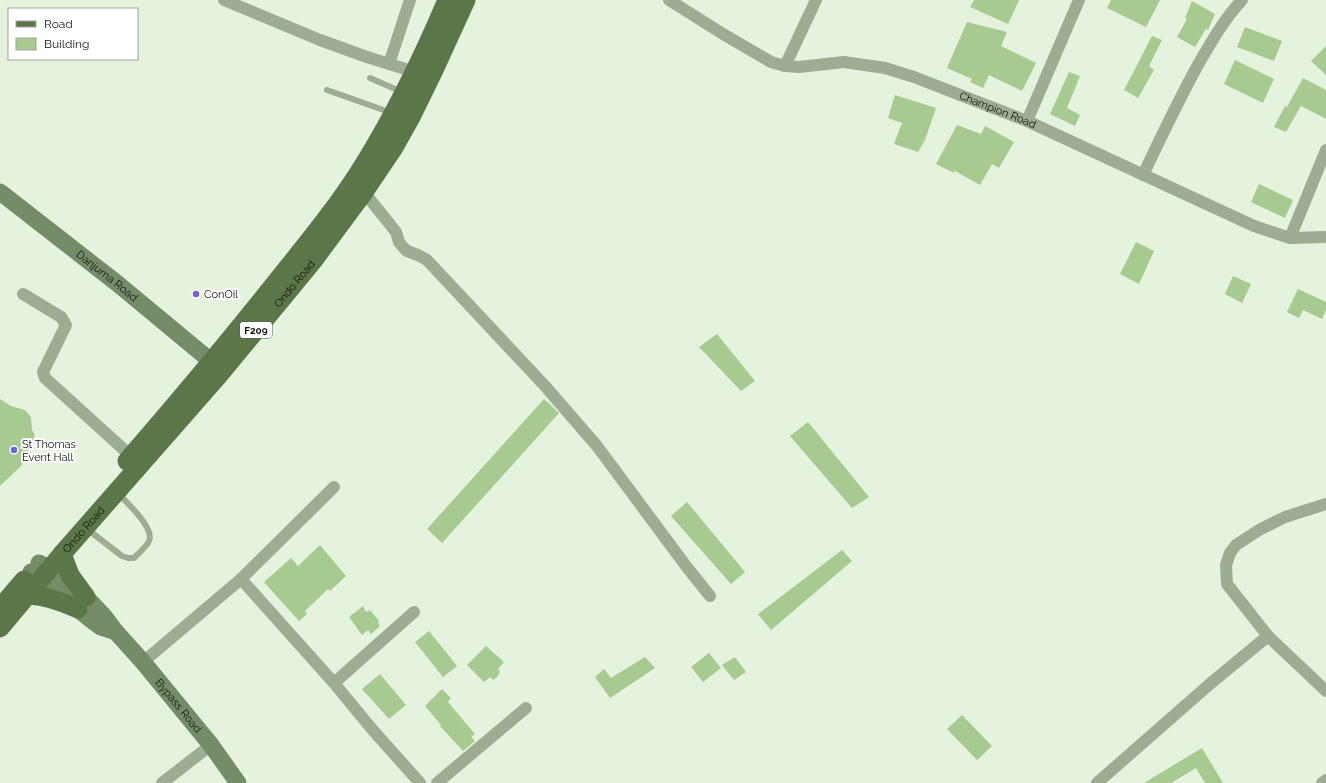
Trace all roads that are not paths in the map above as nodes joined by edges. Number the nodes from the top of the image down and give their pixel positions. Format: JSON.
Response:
{"nodes":[{"id":1,"x":224,"y":0,"type":"edge"},
{"id":2,"x":410,"y":0,"type":"edge"},
{"id":3,"x":447,"y":0,"type":"edge"},
{"id":4,"x":466,"y":0,"type":"edge"},
{"id":5,"x":669,"y":0,"type":"edge"},
{"id":6,"x":816,"y":0,"type":"edge"},
{"id":7,"x":1080,"y":0,"type":"edge"},
{"id":8,"x":1242,"y":0,"type":"edge"},
{"id":9,"x":389,"y":64,"type":"junction"},
{"id":10,"x":785,"y":66,"type":"junction"},
{"id":11,"x":415,"y":72,"type":"junction"},
{"id":12,"x":370,"y":78,"type":"dead end"},
{"id":13,"x":327,"y":90,"type":"dead end"},
{"id":14,"x":412,"y":97,"type":"junction"},
{"id":15,"x":394,"y":114,"type":"junction"},
{"id":16,"x":1027,"y":121,"type":"junction"},
{"id":17,"x":1326,"y":150,"type":"edge"},
{"id":18,"x":1143,"y":175,"type":"junction"},
{"id":19,"x":0,"y":192,"type":"edge"},
{"id":20,"x":364,"y":192,"type":"junction"},
{"id":21,"x":1326,"y":237,"type":"edge"},
{"id":22,"x":1290,"y":238,"type":"junction"},
{"id":23,"x":23,"y":294,"type":"dead end"},
{"id":24,"x":260,"y":313,"type":"junction"},
{"id":25,"x":212,"y":362,"type":"junction"},
{"id":26,"x":131,"y":456,"type":"junction"},
{"id":27,"x":334,"y":487,"type":"dead end"},
{"id":28,"x":117,"y":492,"type":"junction"},
{"id":29,"x":1326,"y":504,"type":"edge"},
{"id":30,"x":85,"y":528,"type":"junction"},
{"id":31,"x":62,"y":554,"type":"junction"},
{"id":32,"x":40,"y":571,"type":"junction"},
{"id":33,"x":240,"y":579,"type":"junction"},
{"id":34,"x":29,"y":595,"type":"junction"},
{"id":35,"x":710,"y":596,"type":"dead end"},
{"id":36,"x":82,"y":603,"type":"junction"},
{"id":37,"x":0,"y":608,"type":"edge"},
{"id":38,"x":414,"y":612,"type":"dead end"},
{"id":39,"x":0,"y":628,"type":"edge"},
{"id":40,"x":1268,"y":636,"type":"junction"},
{"id":41,"x":143,"y":662,"type":"junction"},
{"id":42,"x":334,"y":683,"type":"junction"},
{"id":43,"x":1326,"y":691,"type":"edge"},
{"id":44,"x":526,"y":708,"type":"dead end"},
{"id":45,"x":211,"y":745,"type":"junction"},
{"id":46,"x":1326,"y":780,"type":"edge"},
{"id":47,"x":162,"y":783,"type":"edge"},
{"id":48,"x":238,"y":783,"type":"edge"},
{"id":49,"x":420,"y":783,"type":"edge"},
{"id":50,"x":437,"y":783,"type":"edge"},
{"id":51,"x":1097,"y":783,"type":"edge"},
{"id":52,"x":1322,"y":783,"type":"edge"}],
"edges":[{"from":1,"to":9,"type":"street"},
{"from":2,"to":9,"type":"street"},
{"from":3,"to":11,"type":"main road","name":"Ondo Road","number":"F209"},
{"from":4,"to":14,"type":"main road","name":"Ondo Road","number":"F209"},
{"from":5,"to":10,"type":"street","name":"Champion Road"},
{"from":6,"to":10,"type":"street"},
{"from":7,"to":16,"type":"street"},
{"from":8,"to":18,"type":"street"},
{"from":9,"to":11,"type":"street"},
{"from":10,"to":16,"type":"street","name":"Champion Road"},
{"from":11,"to":14,"type":"main road","name":"Ondo Road","number":"F209"},
{"from":12,"to":14,"type":"lane"},
{"from":13,"to":15,"type":"lane"},
{"from":14,"to":15,"type":"main road","name":"Ondo Road","number":"F209"},
{"from":14,"to":20,"type":"main road","name":"Ondo Road","number":"F209"},
{"from":15,"to":24,"type":"main road","name":"Ondo Road","number":"F209"},
{"from":16,"to":18,"type":"street","name":"Champion Road"},
{"from":17,"to":22,"type":"street"},
{"from":18,"to":22,"type":"street","name":"Champion Road"},
{"from":19,"to":25,"type":"street","name":"Danjuma Road"},
{"from":20,"to":24,"type":"main road","name":"Ondo Road","number":"F209"},
{"from":20,"to":35,"type":"street"},
{"from":21,"to":22,"type":"street","name":"Champion Road"},
{"from":23,"to":26,"type":"street"},
{"from":24,"to":25,"type":"main road","name":"Ondo Road","number":"F209"},
{"from":24,"to":28,"type":"main road","name":"Ondo Road","number":"F209"},
{"from":25,"to":26,"type":"main road","name":"Ondo Road","number":"F209"},
{"from":26,"to":32,"type":"main road","name":"Ondo Road","number":"F209"},
{"from":27,"to":33,"type":"street"},
{"from":28,"to":30,"type":"main road","name":"Ondo Road","number":"F209"},
{"from":28,"to":30,"type":"lane"},
{"from":29,"to":40,"type":"street"},
{"from":30,"to":31,"type":"main road","name":"Ondo Road","number":"F209"},
{"from":31,"to":32,"type":"main road","name":"Ondo Road","number":"F209"},
{"from":31,"to":36,"type":"main road"},
{"from":32,"to":34,"type":"main road","name":"Ondo Road","number":"F209"},
{"from":32,"to":36,"type":"street","name":"Bypass Road"},
{"from":32,"to":37,"type":"main road","name":"Ondo Road","number":"F209"},
{"from":33,"to":41,"type":"street"},
{"from":33,"to":42,"type":"street"},
{"from":34,"to":36,"type":"main road"},
{"from":34,"to":39,"type":"main road","name":"Ondo Road","number":"F209"},
{"from":36,"to":41,"type":"street","name":"Bypass Road"},
{"from":38,"to":42,"type":"street"},
{"from":40,"to":43,"type":"street"},
{"from":40,"to":51,"type":"street"},
{"from":41,"to":45,"type":"street","name":"Bypass Road"},
{"from":42,"to":49,"type":"street"},
{"from":44,"to":50,"type":"street"},
{"from":45,"to":47,"type":"street"},
{"from":45,"to":48,"type":"street","name":"Bypass Road"},
{"from":46,"to":52,"type":"street"}]}
